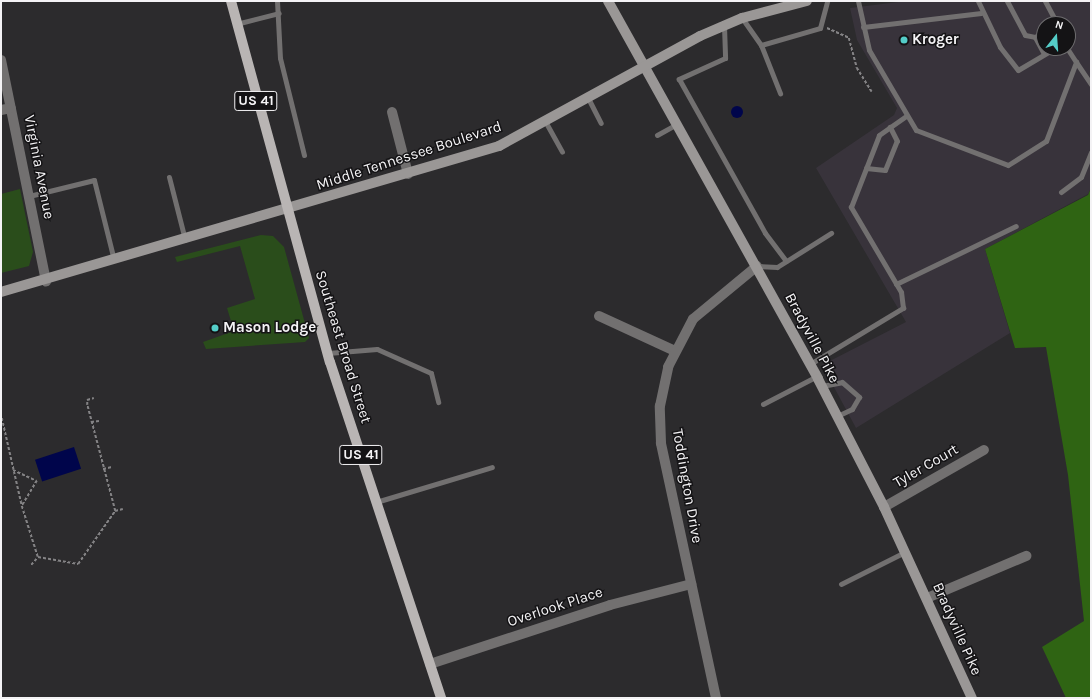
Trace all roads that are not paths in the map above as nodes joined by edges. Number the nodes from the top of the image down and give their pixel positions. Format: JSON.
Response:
{"nodes":[{"id":1,"x":231,"y":1,"type":"edge"},
{"id":2,"x":277,"y":1,"type":"edge"},
{"id":3,"x":608,"y":1,"type":"edge"},
{"id":4,"x":807,"y":1,"type":"edge"},
{"id":5,"x":827,"y":1,"type":"edge"},
{"id":6,"x":858,"y":1,"type":"edge"},
{"id":7,"x":978,"y":1,"type":"edge"},
{"id":8,"x":1007,"y":1,"type":"edge"},
{"id":9,"x":1045,"y":1,"type":"edge"},
{"id":10,"x":279,"y":13,"type":"junction"},
{"id":11,"x":981,"y":13,"type":"junction"},
{"id":12,"x":1053,"y":16,"type":"edge"},
{"id":13,"x":742,"y":18,"type":"junction"},
{"id":14,"x":236,"y":24,"type":"junction"},
{"id":15,"x":724,"y":26,"type":"junction"},
{"id":16,"x":863,"y":27,"type":"junction"},
{"id":17,"x":1035,"y":37,"type":"edge"},
{"id":18,"x":761,"y":45,"type":"junction"},
{"id":19,"x":1041,"y":56,"type":"edge"},
{"id":20,"x":1072,"y":56,"type":"edge"},
{"id":21,"x":1,"y":60,"type":"edge"},
{"id":22,"x":1076,"y":62,"type":"junction"},
{"id":23,"x":645,"y":67,"type":"junction"},
{"id":24,"x":1091,"y":84,"type":"edge"},
{"id":25,"x":780,"y":93,"type":"dead end"},
{"id":26,"x":588,"y":98,"type":"junction"},
{"id":27,"x":6,"y":109,"type":"edge"},
{"id":28,"x":392,"y":112,"type":"dead end"},
{"id":29,"x":906,"y":116,"type":"junction"},
{"id":30,"x":545,"y":121,"type":"junction"},
{"id":31,"x":601,"y":123,"type":"dead end"},
{"id":32,"x":677,"y":124,"type":"junction"},
{"id":33,"x":890,"y":127,"type":"junction"},
{"id":34,"x":657,"y":135,"type":"dead end"},
{"id":35,"x":562,"y":152,"type":"dead end"},
{"id":36,"x":1091,"y":152,"type":"edge"},
{"id":37,"x":304,"y":155,"type":"dead end"},
{"id":38,"x":866,"y":168,"type":"junction"},
{"id":39,"x":408,"y":174,"type":"junction"},
{"id":40,"x":169,"y":177,"type":"dead end"},
{"id":41,"x":1061,"y":192,"type":"dead end"},
{"id":42,"x":29,"y":196,"type":"junction"},
{"id":43,"x":287,"y":211,"type":"junction"},
{"id":44,"x":1016,"y":226,"type":"dead end"},
{"id":45,"x":831,"y":233,"type":"dead end"},
{"id":46,"x":186,"y":240,"type":"junction"},
{"id":47,"x":114,"y":261,"type":"junction"},
{"id":48,"x":786,"y":261,"type":"junction"},
{"id":49,"x":757,"y":266,"type":"junction"},
{"id":50,"x":46,"y":281,"type":"junction"},
{"id":51,"x":896,"y":284,"type":"junction"},
{"id":52,"x":1,"y":292,"type":"edge"},
{"id":53,"x":599,"y":316,"type":"dead end"},
{"id":54,"x":675,"y":351,"type":"junction"},
{"id":55,"x":328,"y":353,"type":"junction"},
{"id":56,"x":810,"y":364,"type":"junction"},
{"id":57,"x":817,"y":376,"type":"junction"},
{"id":58,"x":822,"y":386,"type":"junction"},
{"id":59,"x":438,"y":402,"type":"dead end"},
{"id":60,"x":763,"y":404,"type":"dead end"},
{"id":61,"x":837,"y":416,"type":"junction"},
{"id":62,"x":984,"y":450,"type":"dead end"},
{"id":63,"x":492,"y":467,"type":"dead end"},
{"id":64,"x":376,"y":502,"type":"junction"},
{"id":65,"x":884,"y":507,"type":"junction"},
{"id":66,"x":905,"y":552,"type":"junction"},
{"id":67,"x":1026,"y":556,"type":"dead end"},
{"id":68,"x":690,"y":584,"type":"junction"},
{"id":69,"x":841,"y":584,"type":"dead end"},
{"id":70,"x":927,"y":598,"type":"junction"},
{"id":71,"x":430,"y":664,"type":"junction"},
{"id":72,"x":441,"y":698,"type":"edge"},
{"id":73,"x":716,"y":698,"type":"edge"},
{"id":74,"x":972,"y":698,"type":"edge"}],
"edges":[{"from":1,"to":14,"type":"main road","name":"Southeast Broad Street","number":"US 41"},
{"from":2,"to":10,"type":"lane"},
{"from":3,"to":23,"type":"main road","name":"Bradyville Pike"},
{"from":4,"to":13,"type":"main road","name":"Middle Tennessee Boulevard"},
{"from":5,"to":18,"type":"lane"},
{"from":6,"to":16,"type":"lane"},
{"from":7,"to":11,"type":"lane"},
{"from":8,"to":17,"type":"lane"},
{"from":9,"to":12,"type":"lane"},
{"from":10,"to":14,"type":"lane"},
{"from":10,"to":37,"type":"lane"},
{"from":11,"to":16,"type":"lane"},
{"from":11,"to":19,"type":"lane"},
{"from":13,"to":15,"type":"main road","name":"Middle Tennessee Boulevard"},
{"from":13,"to":18,"type":"lane"},
{"from":14,"to":43,"type":"main road","name":"Southeast Broad Street","number":"US 41"},
{"from":15,"to":23,"type":"main road","name":"Middle Tennessee Boulevard"},
{"from":15,"to":48,"type":"lane"},
{"from":16,"to":29,"type":"lane"},
{"from":18,"to":25,"type":"lane"},
{"from":20,"to":22,"type":"lane"},
{"from":21,"to":27,"type":"street","name":"Virginia Avenue"},
{"from":22,"to":24,"type":"lane"},
{"from":22,"to":29,"type":"lane"},
{"from":23,"to":26,"type":"main road","name":"Middle Tennessee Boulevard"},
{"from":23,"to":32,"type":"main road","name":"Bradyville Pike"},
{"from":26,"to":30,"type":"main road","name":"Middle Tennessee Boulevard"},
{"from":26,"to":31,"type":"lane"},
{"from":27,"to":42,"type":"street","name":"Virginia Avenue"},
{"from":28,"to":39,"type":"street"},
{"from":29,"to":33,"type":"lane"},
{"from":30,"to":35,"type":"lane"},
{"from":30,"to":39,"type":"main road","name":"Middle Tennessee Boulevard"},
{"from":32,"to":34,"type":"lane"},
{"from":32,"to":49,"type":"main road","name":"Bradyville Pike"},
{"from":33,"to":38,"type":"lane"},
{"from":33,"to":38,"type":"lane"},
{"from":36,"to":41,"type":"lane"},
{"from":38,"to":51,"type":"lane"},
{"from":39,"to":43,"type":"main road","name":"Middle Tennessee Boulevard"},
{"from":40,"to":46,"type":"lane"},
{"from":42,"to":47,"type":"lane"},
{"from":42,"to":50,"type":"street","name":"Virginia Avenue"},
{"from":43,"to":46,"type":"main road","name":"Middle Tennessee Boulevard"},
{"from":43,"to":55,"type":"main road","name":"Southeast Broad Street","number":"US 41"},
{"from":44,"to":51,"type":"lane"},
{"from":45,"to":48,"type":"lane"},
{"from":46,"to":47,"type":"main road","name":"Middle Tennessee Boulevard"},
{"from":47,"to":50,"type":"main road","name":"Middle Tennessee Boulevard"},
{"from":48,"to":49,"type":"lane"},
{"from":49,"to":54,"type":"street","name":"Toddington Drive"},
{"from":49,"to":56,"type":"main road","name":"Bradyville Pike"},
{"from":50,"to":52,"type":"main road","name":"Middle Tennessee Boulevard"},
{"from":51,"to":56,"type":"lane"},
{"from":53,"to":54,"type":"street"},
{"from":54,"to":68,"type":"street","name":"Toddington Drive"},
{"from":55,"to":59,"type":"lane"},
{"from":55,"to":64,"type":"main road","name":"Southeast Broad Street","number":"US 41"},
{"from":56,"to":57,"type":"main road","name":"Bradyville Pike"},
{"from":57,"to":58,"type":"main road","name":"Bradyville Pike"},
{"from":57,"to":60,"type":"lane"},
{"from":58,"to":61,"type":"main road","name":"Bradyville Pike"},
{"from":58,"to":61,"type":"lane"},
{"from":61,"to":65,"type":"main road","name":"Bradyville Pike"},
{"from":62,"to":65,"type":"street","name":"Tyler Court"},
{"from":63,"to":64,"type":"lane"},
{"from":64,"to":71,"type":"main road","name":"Southeast Broad Street","number":"US 41"},
{"from":65,"to":66,"type":"main road","name":"Bradyville Pike"},
{"from":66,"to":69,"type":"lane"},
{"from":66,"to":70,"type":"main road","name":"Bradyville Pike"},
{"from":67,"to":70,"type":"street"},
{"from":68,"to":71,"type":"street","name":"Overlook Place"},
{"from":68,"to":73,"type":"street","name":"Toddington Drive"},
{"from":70,"to":74,"type":"main road","name":"Bradyville Pike"},
{"from":71,"to":72,"type":"main road","name":"Southeast Broad Street","number":"US 41"}]}
